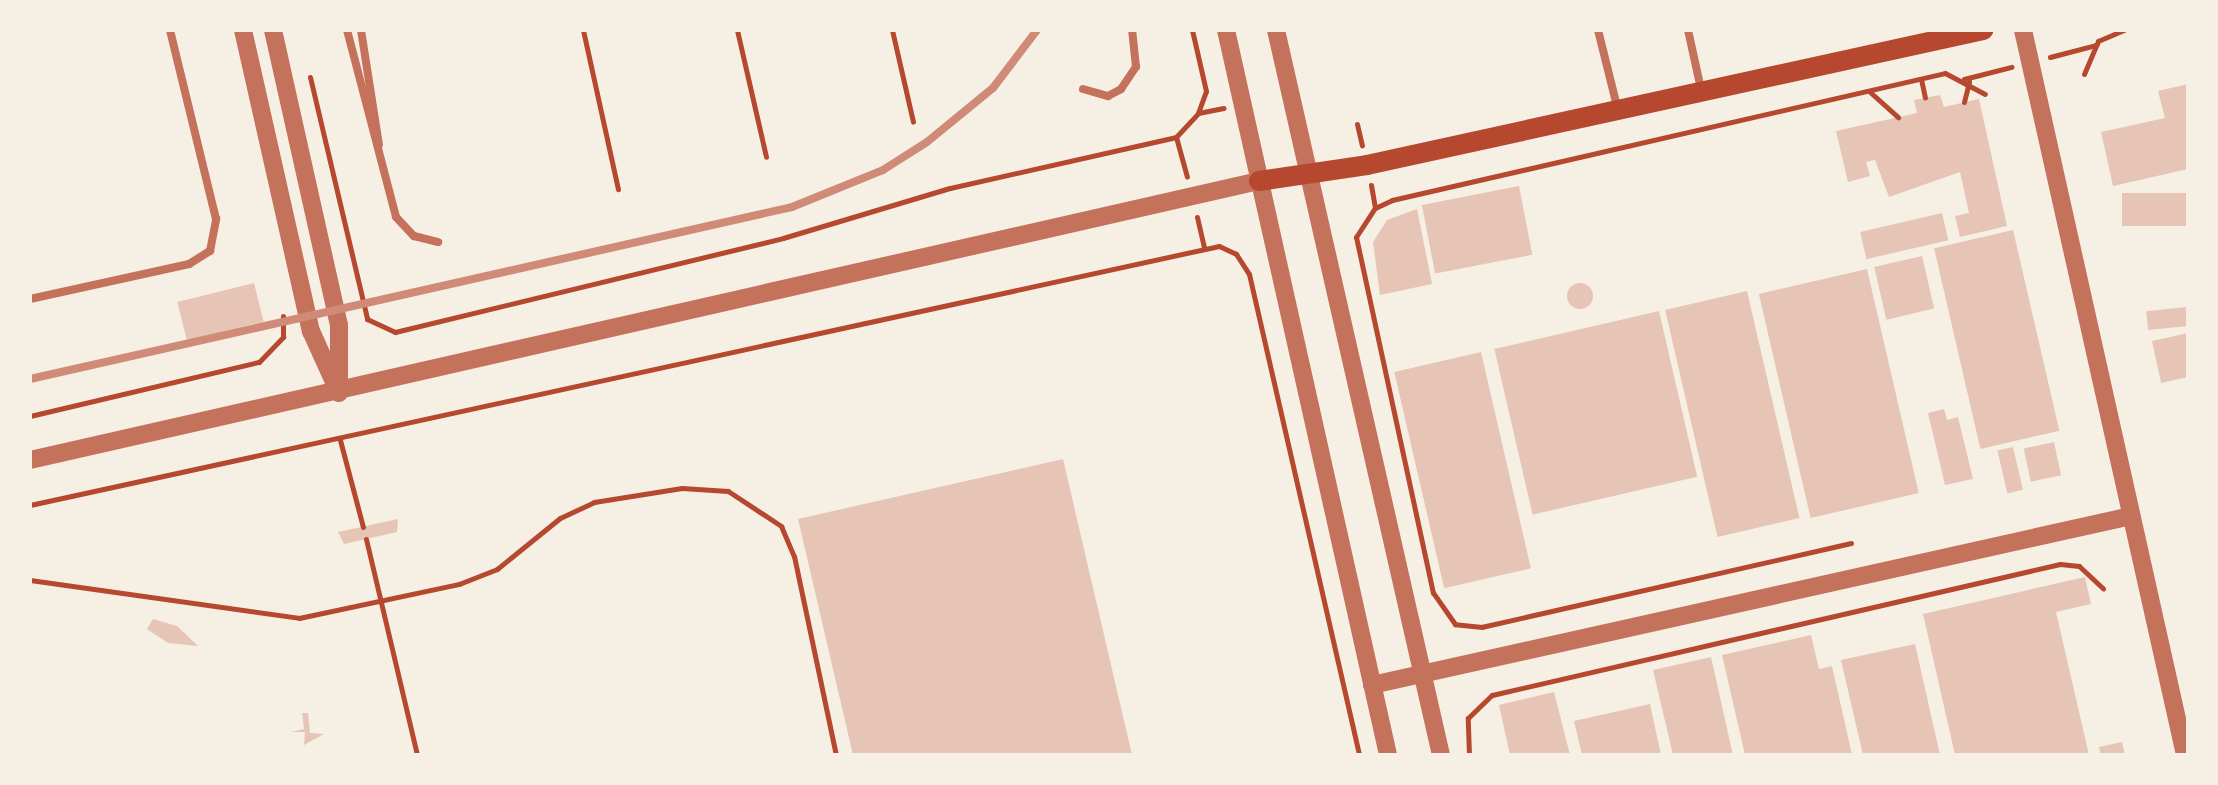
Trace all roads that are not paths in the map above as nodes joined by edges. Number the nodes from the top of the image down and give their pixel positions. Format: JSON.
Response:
{"nodes":[{"id":1,"x":170,"y":30,"type":"edge"},
{"id":2,"x":243,"y":30,"type":"edge"},
{"id":3,"x":273,"y":30,"type":"edge"},
{"id":4,"x":347,"y":30,"type":"edge"},
{"id":5,"x":361,"y":30,"type":"edge"},
{"id":6,"x":1135,"y":30,"type":"edge"},
{"id":7,"x":1226,"y":30,"type":"edge"},
{"id":8,"x":1276,"y":30,"type":"edge"},
{"id":9,"x":1598,"y":30,"type":"edge"},
{"id":10,"x":1688,"y":30,"type":"edge"},
{"id":11,"x":1983,"y":30,"type":"edge"},
{"id":12,"x":2023,"y":30,"type":"edge"},
{"id":13,"x":1084,"y":89,"type":"dead end"},
{"id":14,"x":1701,"y":92,"type":"junction"},
{"id":15,"x":1618,"y":111,"type":"junction"},
{"id":16,"x":379,"y":150,"type":"junction"},
{"id":17,"x":1309,"y":173,"type":"junction"},
{"id":18,"x":1259,"y":181,"type":"junction"},
{"id":19,"x":438,"y":242,"type":"dead end"},
{"id":20,"x":30,"y":299,"type":"edge"},
{"id":21,"x":339,"y":393,"type":"junction"},
{"id":22,"x":30,"y":460,"type":"edge"},
{"id":23,"x":2131,"y":516,"type":"junction"},
{"id":24,"x":1424,"y":674,"type":"junction"},
{"id":25,"x":1372,"y":684,"type":"junction"},
{"id":26,"x":1388,"y":755,"type":"edge"},
{"id":27,"x":1441,"y":755,"type":"edge"},
{"id":28,"x":2185,"y":755,"type":"edge"}],
"edges":[{"from":1,"to":20,"type":"lane"},
{"from":2,"to":21,"type":"street"},
{"from":3,"to":21,"type":"street"},
{"from":4,"to":16,"type":"lane"},
{"from":5,"to":16,"type":"lane"},
{"from":6,"to":13,"type":"lane"},
{"from":7,"to":18,"type":"street"},
{"from":8,"to":17,"type":"street"},
{"from":9,"to":15,"type":"lane"},
{"from":10,"to":14,"type":"lane"},
{"from":11,"to":14,"type":"main road"},
{"from":12,"to":23,"type":"street"},
{"from":14,"to":15,"type":"main road"},
{"from":15,"to":17,"type":"main road"},
{"from":16,"to":19,"type":"lane"},
{"from":17,"to":18,"type":"main road"},
{"from":17,"to":24,"type":"street"},
{"from":18,"to":21,"type":"street"},
{"from":18,"to":25,"type":"street"},
{"from":21,"to":22,"type":"street"},
{"from":23,"to":24,"type":"street"},
{"from":23,"to":28,"type":"street"},
{"from":24,"to":25,"type":"street"},
{"from":24,"to":27,"type":"street"},
{"from":25,"to":26,"type":"street"}]}
